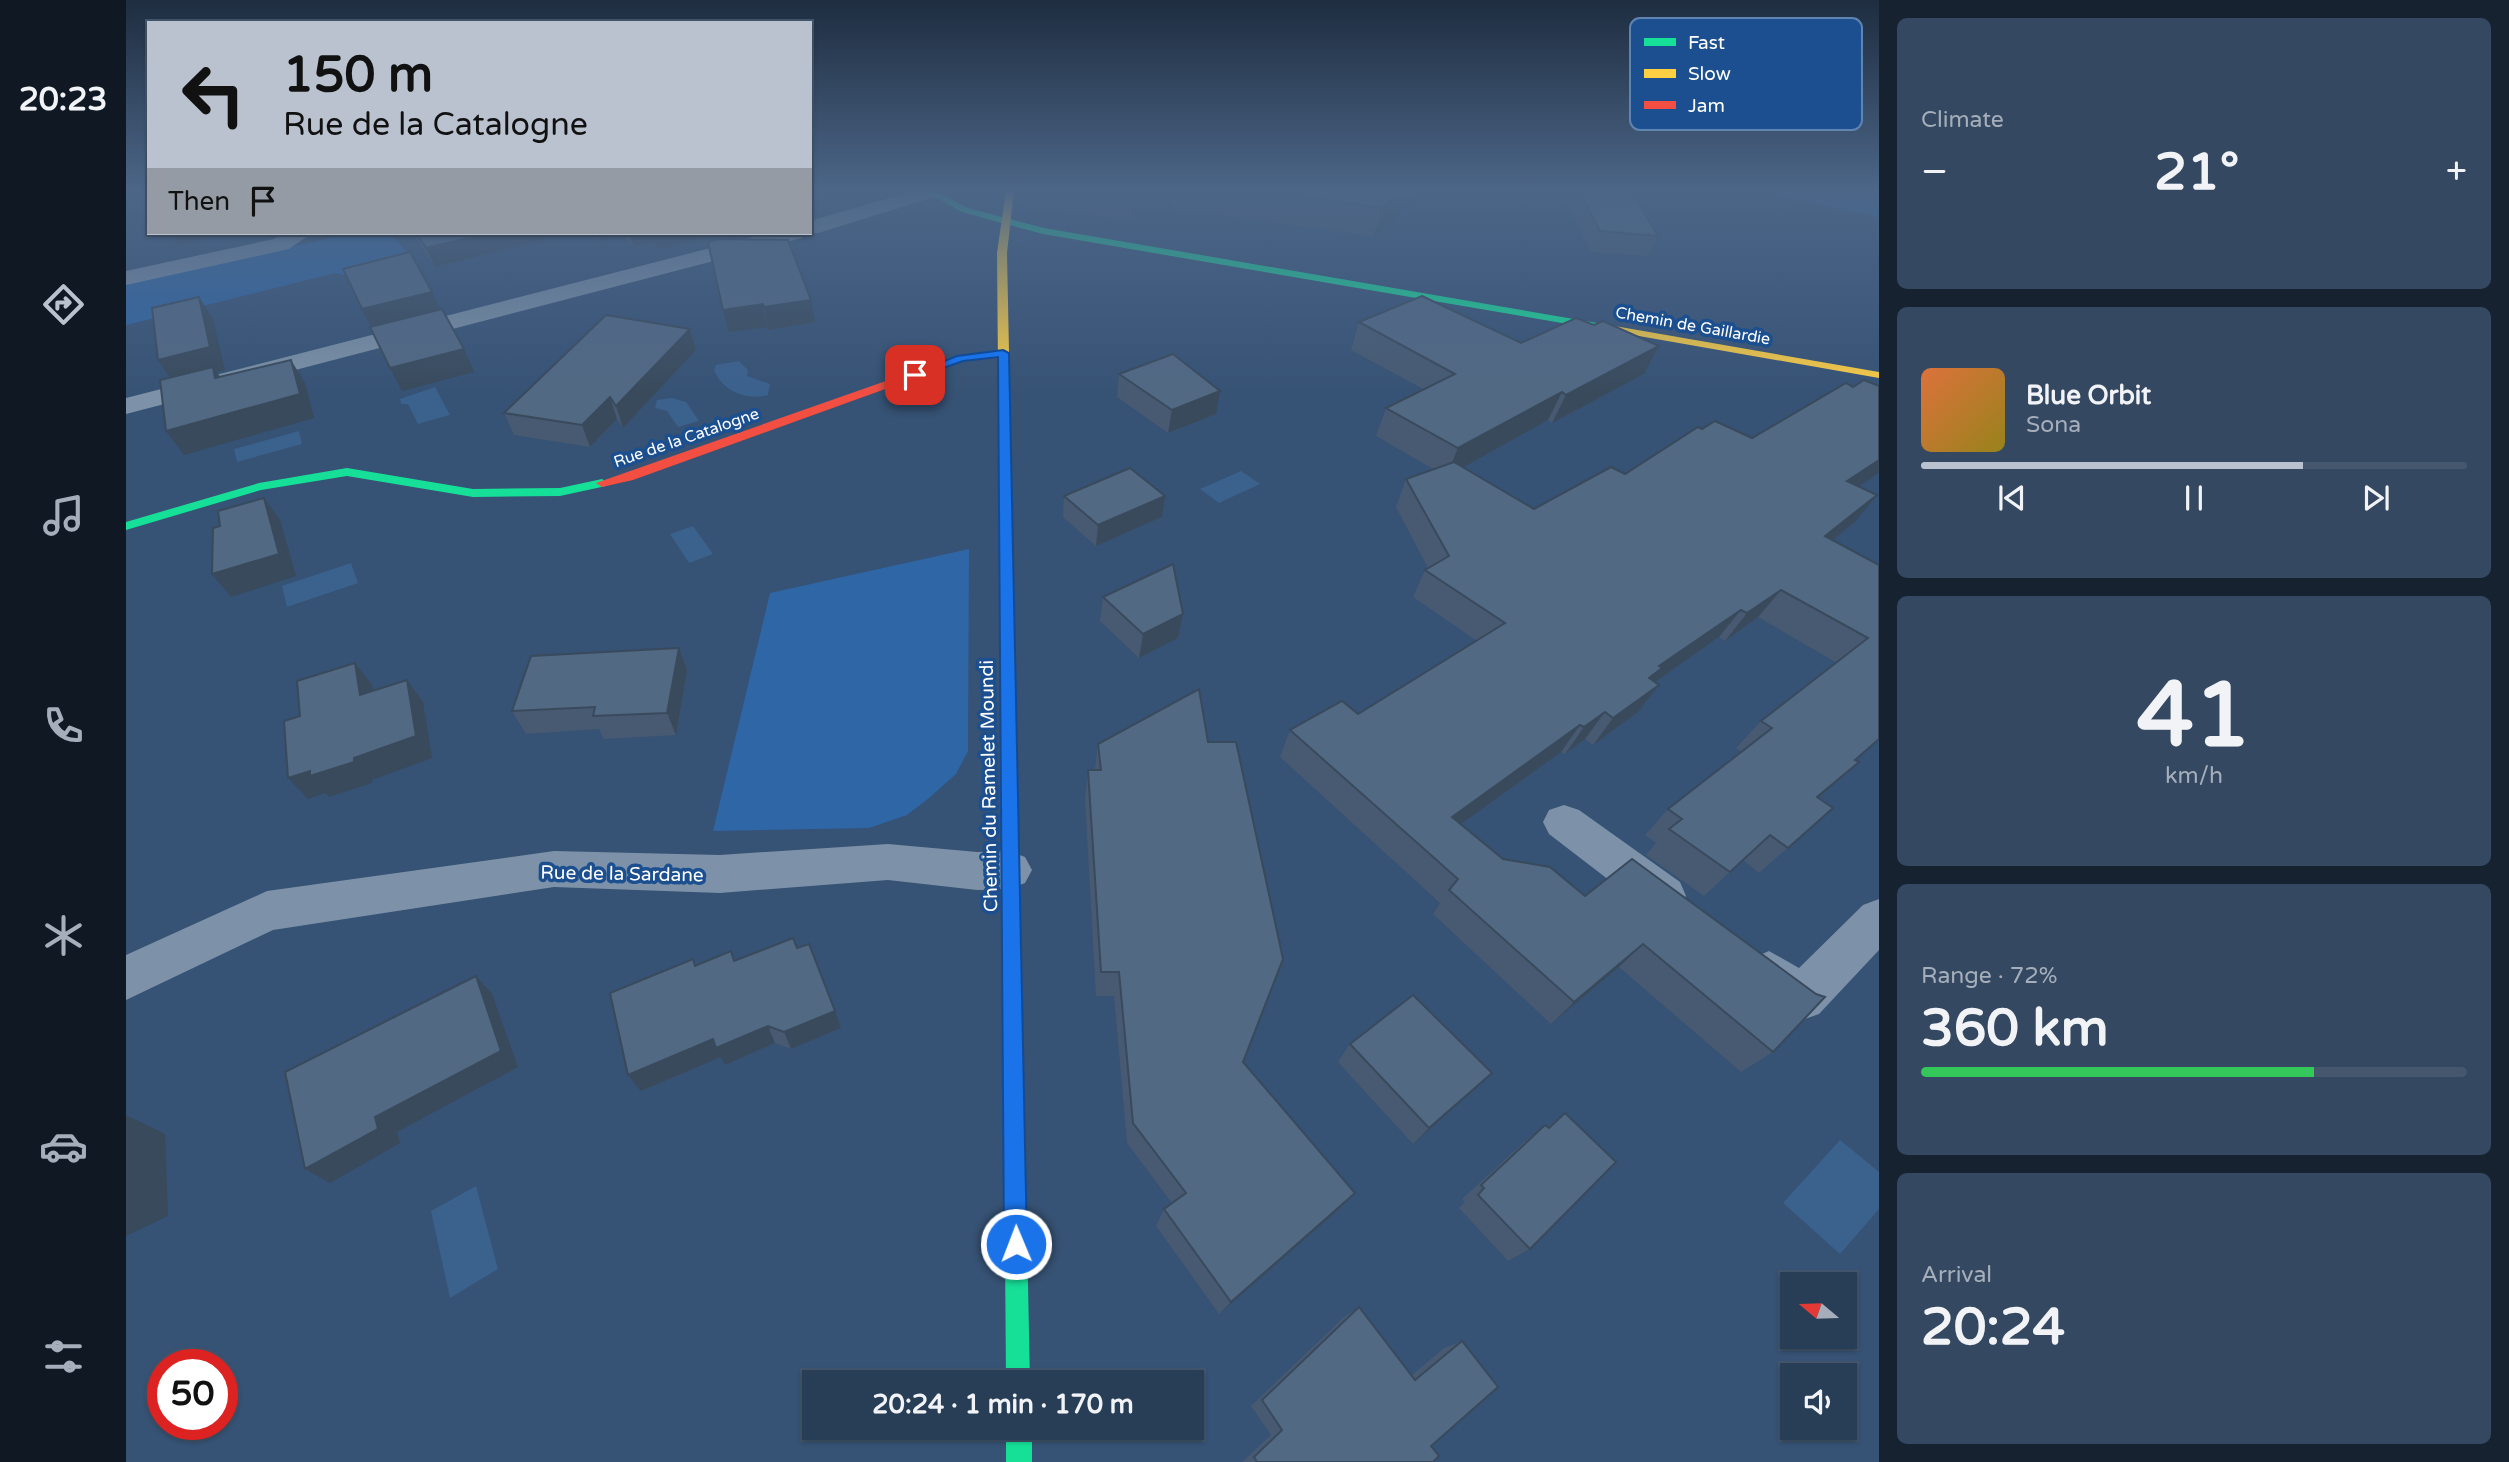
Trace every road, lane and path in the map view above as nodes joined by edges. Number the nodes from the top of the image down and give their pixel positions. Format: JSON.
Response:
{"nodes":[{"id":1,"x":216,"y":258,"type":"edge"},
{"id":2,"x":697,"y":258,"type":"edge"},
{"id":3,"x":1002,"y":258,"type":"edge"},
{"id":4,"x":1201,"y":258,"type":"edge"},
{"id":5,"x":126,"y":278,"type":"edge"},
{"id":6,"x":1003,"y":353,"type":"junction"},
{"id":7,"x":1879,"y":375,"type":"edge"},
{"id":8,"x":126,"y":407,"type":"edge"},
{"id":9,"x":126,"y":526,"type":"edge"},
{"id":10,"x":1564,"y":822,"type":"dead end"},
{"id":11,"x":1010,"y":870,"type":"junction"},
{"id":12,"x":1694,"y":918,"type":"edge"},
{"id":13,"x":1879,"y":919,"type":"edge"},
{"id":14,"x":1737,"y":950,"type":"edge"},
{"id":15,"x":126,"y":978,"type":"edge"},
{"id":16,"x":1018,"y":1370,"type":"edge"},
{"id":17,"x":1019,"y":1440,"type":"edge"},
{"id":18,"x":1019,"y":1462,"type":"edge"}],
"edges":[{"from":1,"to":5,"type":"street"},
{"from":2,"to":8,"type":"street"},
{"from":3,"to":6,"type":"street","name":"Chemin du Ramelet Moundi"},
{"from":4,"to":7,"type":"street","name":"Chemin de Gaillardie"},
{"from":6,"to":9,"type":"street","name":"Rue de la Catalogne"},
{"from":6,"to":11,"type":"street","name":"Chemin du Ramelet Moundi"},
{"from":10,"to":12,"type":"street"},
{"from":11,"to":15,"type":"street","name":"Rue de la Sardane"},
{"from":11,"to":16,"type":"street","name":"Chemin du Ramelet Moundi"},
{"from":13,"to":14,"type":"street"},
{"from":17,"to":18,"type":"street"}]}
